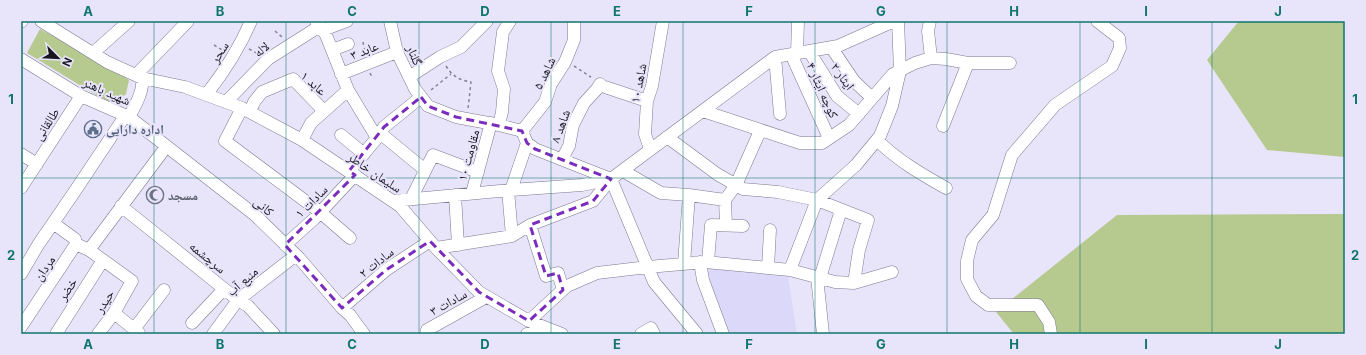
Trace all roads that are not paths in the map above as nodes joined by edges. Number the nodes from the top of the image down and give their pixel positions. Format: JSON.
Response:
{"nodes":[{"id":1,"x":41,"y":21,"type":"edge"},
{"id":2,"x":129,"y":21,"type":"edge"},
{"id":3,"x":188,"y":21,"type":"edge"},
{"id":4,"x":251,"y":21,"type":"edge"},
{"id":5,"x":347,"y":21,"type":"edge"},
{"id":6,"x":390,"y":21,"type":"edge"},
{"id":7,"x":487,"y":21,"type":"edge"},
{"id":8,"x":510,"y":21,"type":"edge"},
{"id":9,"x":574,"y":21,"type":"edge"},
{"id":10,"x":663,"y":21,"type":"edge"},
{"id":11,"x":798,"y":21,"type":"edge"},
{"id":12,"x":894,"y":21,"type":"edge"},
{"id":13,"x":898,"y":21,"type":"edge"},
{"id":14,"x":930,"y":21,"type":"edge"},
{"id":15,"x":1097,"y":21,"type":"edge"},
{"id":16,"x":320,"y":26,"type":"edge"},
{"id":17,"x":348,"y":44,"type":"dead end"},
{"id":18,"x":831,"y":47,"type":"junction"},
{"id":19,"x":332,"y":50,"type":"junction"},
{"id":20,"x":809,"y":51,"type":"junction"},
{"id":21,"x":397,"y":52,"type":"junction"},
{"id":22,"x":93,"y":53,"type":"junction"},
{"id":23,"x":794,"y":54,"type":"junction"},
{"id":24,"x":775,"y":57,"type":"junction"},
{"id":25,"x":932,"y":58,"type":"junction"},
{"id":26,"x":21,"y":59,"type":"edge"},
{"id":27,"x":968,"y":63,"type":"junction"},
{"id":28,"x":1010,"y":63,"type":"dead end"},
{"id":29,"x":900,"y":71,"type":"junction"},
{"id":30,"x":341,"y":74,"type":"junction"},
{"id":31,"x":139,"y":77,"type":"junction"},
{"id":32,"x":409,"y":77,"type":"junction"},
{"id":33,"x":348,"y":90,"type":"junction"},
{"id":34,"x":206,"y":95,"type":"junction"},
{"id":35,"x":81,"y":96,"type":"junction"},
{"id":36,"x":421,"y":98,"type":"junction"},
{"id":37,"x":872,"y":98,"type":"junction"},
{"id":38,"x":647,"y":101,"type":"junction"},
{"id":39,"x":226,"y":102,"type":"junction"},
{"id":40,"x":246,"y":110,"type":"junction"},
{"id":41,"x":324,"y":111,"type":"junction"},
{"id":42,"x":703,"y":111,"type":"junction"},
{"id":43,"x":780,"y":114,"type":"dead end"},
{"id":44,"x":859,"y":114,"type":"junction"},
{"id":45,"x":127,"y":116,"type":"junction"},
{"id":46,"x":495,"y":124,"type":"junction"},
{"id":47,"x":943,"y":126,"type":"dead end"},
{"id":48,"x":522,"y":131,"type":"junction"},
{"id":49,"x":760,"y":131,"type":"junction"},
{"id":50,"x":341,"y":134,"type":"dead end"},
{"id":51,"x":379,"y":135,"type":"junction"},
{"id":52,"x":668,"y":137,"type":"junction"},
{"id":53,"x":829,"y":138,"type":"junction"},
{"id":54,"x":302,"y":140,"type":"junction"},
{"id":55,"x":877,"y":140,"type":"junction"},
{"id":56,"x":527,"y":143,"type":"junction"},
{"id":57,"x":166,"y":147,"type":"junction"},
{"id":58,"x":650,"y":149,"type":"junction"},
{"id":59,"x":21,"y":154,"type":"edge"},
{"id":60,"x":364,"y":154,"type":"junction"},
{"id":61,"x":562,"y":160,"type":"junction"},
{"id":62,"x":37,"y":164,"type":"junction"},
{"id":63,"x":425,"y":170,"type":"junction"},
{"id":64,"x":623,"y":171,"type":"junction"},
{"id":65,"x":478,"y":172,"type":"junction"},
{"id":66,"x":352,"y":173,"type":"junction"},
{"id":67,"x":611,"y":179,"type":"junction"},
{"id":68,"x":736,"y":185,"type":"junction"},
{"id":69,"x":21,"y":188,"type":"edge"},
{"id":70,"x":946,"y":188,"type":"dead end"},
{"id":71,"x":510,"y":190,"type":"junction"},
{"id":72,"x":472,"y":193,"type":"junction"},
{"id":73,"x":689,"y":194,"type":"junction"},
{"id":74,"x":455,"y":195,"type":"junction"},
{"id":75,"x":411,"y":199,"type":"junction"},
{"id":76,"x":725,"y":200,"type":"junction"},
{"id":77,"x":817,"y":200,"type":"junction"},
{"id":78,"x":394,"y":201,"type":"junction"},
{"id":79,"x":120,"y":206,"type":"junction"},
{"id":80,"x":841,"y":210,"type":"junction"},
{"id":81,"x":320,"y":212,"type":"junction"},
{"id":82,"x":53,"y":223,"type":"junction"},
{"id":83,"x":530,"y":225,"type":"junction"},
{"id":84,"x":726,"y":225,"type":"junction"},
{"id":85,"x":743,"y":226,"type":"dead end"},
{"id":86,"x":770,"y":230,"type":"dead end"},
{"id":87,"x":512,"y":236,"type":"junction"},
{"id":88,"x":350,"y":238,"type":"dead end"},
{"id":89,"x":76,"y":244,"type":"junction"},
{"id":90,"x":285,"y":245,"type":"junction"},
{"id":91,"x":433,"y":245,"type":"junction"},
{"id":92,"x":458,"y":245,"type":"junction"},
{"id":93,"x":88,"y":250,"type":"junction"},
{"id":94,"x":296,"y":255,"type":"junction"},
{"id":95,"x":103,"y":260,"type":"junction"},
{"id":96,"x":704,"y":262,"type":"junction"},
{"id":97,"x":684,"y":264,"type":"junction"},
{"id":98,"x":648,"y":267,"type":"junction"},
{"id":99,"x":768,"y":268,"type":"junction"},
{"id":100,"x":790,"y":270,"type":"junction"},
{"id":101,"x":892,"y":272,"type":"dead end"},
{"id":102,"x":21,"y":274,"type":"edge"},
{"id":103,"x":818,"y":278,"type":"junction"},
{"id":104,"x":854,"y":283,"type":"junction"},
{"id":105,"x":224,"y":289,"type":"junction"},
{"id":106,"x":164,"y":290,"type":"dead end"},
{"id":107,"x":563,"y":290,"type":"junction"},
{"id":108,"x":486,"y":296,"type":"junction"},
{"id":109,"x":238,"y":300,"type":"junction"},
{"id":110,"x":342,"y":308,"type":"junction"},
{"id":111,"x":114,"y":313,"type":"junction"},
{"id":112,"x":223,"y":321,"type":"junction"},
{"id":113,"x":529,"y":321,"type":"junction"},
{"id":114,"x":192,"y":323,"type":"dead end"},
{"id":115,"x":137,"y":331,"type":"edge"},
{"id":116,"x":24,"y":332,"type":"edge"},
{"id":117,"x":554,"y":333,"type":"edge"},
{"id":118,"x":56,"y":334,"type":"edge"},
{"id":119,"x":98,"y":334,"type":"edge"},
{"id":120,"x":213,"y":334,"type":"edge"},
{"id":121,"x":227,"y":334,"type":"edge"},
{"id":122,"x":274,"y":334,"type":"edge"},
{"id":123,"x":364,"y":334,"type":"edge"},
{"id":124,"x":426,"y":334,"type":"edge"},
{"id":125,"x":527,"y":334,"type":"edge"},
{"id":126,"x":641,"y":334,"type":"edge"},
{"id":127,"x":654,"y":334,"type":"edge"},
{"id":128,"x":697,"y":334,"type":"edge"},
{"id":129,"x":723,"y":334,"type":"edge"},
{"id":130,"x":823,"y":334,"type":"edge"},
{"id":131,"x":1050,"y":334,"type":"edge"}],
"edges":[{"from":1,"to":22,"type":"street","name":"شهید باهنر"},
{"from":2,"to":22,"type":"street"},
{"from":3,"to":31,"type":"street"},
{"from":4,"to":34,"type":"street","name":"سحر"},
{"from":5,"to":16,"type":"street","name":"لاله"},
{"from":6,"to":21,"type":"street","name":"گلنار"},
{"from":7,"to":32,"type":"street"},
{"from":8,"to":46,"type":"street","name":"مقاومت ۱۰"},
{"from":9,"to":48,"type":"street","name":"شاهد ۵"},
{"from":10,"to":38,"type":"street","name":"شاهد ۱۰"},
{"from":11,"to":23,"type":"street"},
{"from":12,"to":18,"type":"street"},
{"from":13,"to":29,"type":"street"},
{"from":14,"to":25,"type":"street"},
{"from":15,"to":131,"type":"street"},
{"from":16,"to":19,"type":"street"},
{"from":16,"to":39,"type":"street","name":"لاله"},
{"from":17,"to":19,"type":"street"},
{"from":18,"to":20,"type":"street"},
{"from":18,"to":37,"type":"street"},
{"from":19,"to":30,"type":"street"},
{"from":20,"to":23,"type":"street"},
{"from":20,"to":44,"type":"street","name":"ایثار ۲"},
{"from":21,"to":30,"type":"street","name":"عابد ۳"},
{"from":21,"to":32,"type":"street","name":"گلنار"},
{"from":22,"to":31,"type":"street","name":"شهید باهنر"},
{"from":23,"to":24,"type":"street"},
{"from":23,"to":53,"type":"street","name":"کوچه ایثار ۴"},
{"from":24,"to":42,"type":"street"},
{"from":24,"to":43,"type":"street"},
{"from":25,"to":27,"type":"street"},
{"from":25,"to":29,"type":"street"},
{"from":26,"to":35,"type":"street","name":"شهید باهنر"},
{"from":27,"to":28,"type":"street"},
{"from":27,"to":47,"type":"street"},
{"from":29,"to":37,"type":"street"},
{"from":29,"to":55,"type":"street"},
{"from":30,"to":33,"type":"street"},
{"from":31,"to":34,"type":"street","name":"سلیمان خاطر"},
{"from":31,"to":45,"type":"street","name":"شهید باهنر"},
{"from":32,"to":36,"type":"street","name":"گلنار"},
{"from":33,"to":41,"type":"street"},
{"from":33,"to":51,"type":"street"},
{"from":34,"to":39,"type":"street","name":"سلیمان خاطر"},
{"from":35,"to":45,"type":"street","name":"شهید باهنر"},
{"from":35,"to":62,"type":"street","name":"طالقانی"},
{"from":36,"to":46,"type":"street"},
{"from":36,"to":51,"type":"street","name":"سادات ۱"},
{"from":37,"to":44,"type":"street"},
{"from":38,"to":58,"type":"street","name":"شاهد ۱۰"},
{"from":38,"to":61,"type":"street","name":"شاهد ۸"},
{"from":39,"to":40,"type":"street","name":"سلیمان خاطر"},
{"from":40,"to":41,"type":"street","name":"عابد ۱"},
{"from":40,"to":54,"type":"street","name":"سلیمان خاطر"},
{"from":40,"to":81,"type":"street"},
{"from":41,"to":54,"type":"street"},
{"from":42,"to":49,"type":"street"},
{"from":42,"to":52,"type":"street"},
{"from":44,"to":53,"type":"street"},
{"from":45,"to":57,"type":"street","name":"کانی"},
{"from":45,"to":82,"type":"street"},
{"from":46,"to":48,"type":"street"},
{"from":46,"to":65,"type":"street","name":"مقاومت ۱۰"},
{"from":48,"to":56,"type":"street"},
{"from":49,"to":53,"type":"street"},
{"from":49,"to":68,"type":"street"},
{"from":50,"to":60,"type":"street"},
{"from":51,"to":60,"type":"street","name":"سادات ۱"},
{"from":51,"to":63,"type":"street"},
{"from":52,"to":58,"type":"street"},
{"from":52,"to":68,"type":"street"},
{"from":54,"to":66,"type":"street","name":"سلیمان خاطر"},
{"from":55,"to":70,"type":"street"},
{"from":55,"to":77,"type":"street"},
{"from":56,"to":61,"type":"street"},
{"from":56,"to":71,"type":"street"},
{"from":57,"to":79,"type":"street"},
{"from":57,"to":90,"type":"street","name":"کانی"},
{"from":58,"to":64,"type":"street"},
{"from":59,"to":62,"type":"street"},
{"from":60,"to":66,"type":"street","name":"سادات ۱"},
{"from":61,"to":67,"type":"street"},
{"from":62,"to":69,"type":"street","name":"طالقانی"},
{"from":63,"to":65,"type":"street"},
{"from":63,"to":75,"type":"street"},
{"from":64,"to":67,"type":"street"},
{"from":64,"to":73,"type":"street"},
{"from":65,"to":72,"type":"street","name":"مقاومت ۱۰"},
{"from":66,"to":78,"type":"street","name":"سلیمان خاطر"},
{"from":66,"to":81,"type":"street","name":"سادات ۱"},
{"from":67,"to":71,"type":"street"},
{"from":67,"to":83,"type":"street"},
{"from":67,"to":98,"type":"street"},
{"from":68,"to":76,"type":"street"},
{"from":68,"to":77,"type":"street"},
{"from":71,"to":72,"type":"street"},
{"from":71,"to":87,"type":"street"},
{"from":72,"to":74,"type":"street"},
{"from":73,"to":76,"type":"street"},
{"from":73,"to":97,"type":"street"},
{"from":74,"to":75,"type":"street"},
{"from":74,"to":92,"type":"street"},
{"from":75,"to":78,"type":"street"},
{"from":76,"to":84,"type":"street"},
{"from":77,"to":80,"type":"street"},
{"from":77,"to":100,"type":"street"},
{"from":78,"to":91,"type":"street","name":"سلیمان خاطر"},
{"from":79,"to":93,"type":"street"},
{"from":79,"to":105,"type":"street","name":"سرچشمه"},
{"from":80,"to":103,"type":"street"},
{"from":80,"to":104,"type":"street"},
{"from":81,"to":88,"type":"street"},
{"from":81,"to":90,"type":"street","name":"سادات ۱"},
{"from":82,"to":89,"type":"street"},
{"from":82,"to":102,"type":"street"},
{"from":83,"to":87,"type":"street"},
{"from":83,"to":107,"type":"street"},
{"from":84,"to":85,"type":"street"},
{"from":84,"to":96,"type":"street"},
{"from":86,"to":99,"type":"street"},
{"from":87,"to":92,"type":"street"},
{"from":89,"to":93,"type":"street"},
{"from":89,"to":116,"type":"street","name":"مردان"},
{"from":90,"to":94,"type":"street","name":"کانی"},
{"from":91,"to":92,"type":"street"},
{"from":91,"to":108,"type":"street","name":"سلیمان خاطر"},
{"from":91,"to":110,"type":"street","name":"سادات ۲"},
{"from":93,"to":95,"type":"street"},
{"from":94,"to":109,"type":"street","name":"منبع آب"},
{"from":94,"to":110,"type":"street","name":"کانی"},
{"from":95,"to":111,"type":"street","name":"حیدر"},
{"from":95,"to":118,"type":"street","name":"خضر"},
{"from":96,"to":97,"type":"street"},
{"from":96,"to":99,"type":"street"},
{"from":96,"to":129,"type":"street"},
{"from":97,"to":98,"type":"street"},
{"from":98,"to":107,"type":"street"},
{"from":98,"to":128,"type":"street"},
{"from":99,"to":100,"type":"street"},
{"from":100,"to":103,"type":"street"},
{"from":101,"to":104,"type":"street"},
{"from":103,"to":104,"type":"street"},
{"from":103,"to":130,"type":"street"},
{"from":105,"to":109,"type":"street","name":"سرچشمه"},
{"from":105,"to":114,"type":"street"},
{"from":106,"to":115,"type":"street"},
{"from":107,"to":113,"type":"street"},
{"from":108,"to":113,"type":"street","name":"سلیمان خاطر"},
{"from":108,"to":124,"type":"street","name":"سادات ۳"},
{"from":109,"to":112,"type":"street","name":"منبع آب"},
{"from":109,"to":122,"type":"street","name":"سرچشمه"},
{"from":110,"to":123,"type":"street","name":"کانی"},
{"from":111,"to":115,"type":"street"},
{"from":111,"to":119,"type":"street","name":"حیدر"},
{"from":112,"to":120,"type":"street","name":"منبع آب"},
{"from":112,"to":121,"type":"street"},
{"from":113,"to":117,"type":"street","name":"سلیمان خاطر"},
{"from":117,"to":125,"type":"street"},
{"from":126,"to":127,"type":"street"}]}
